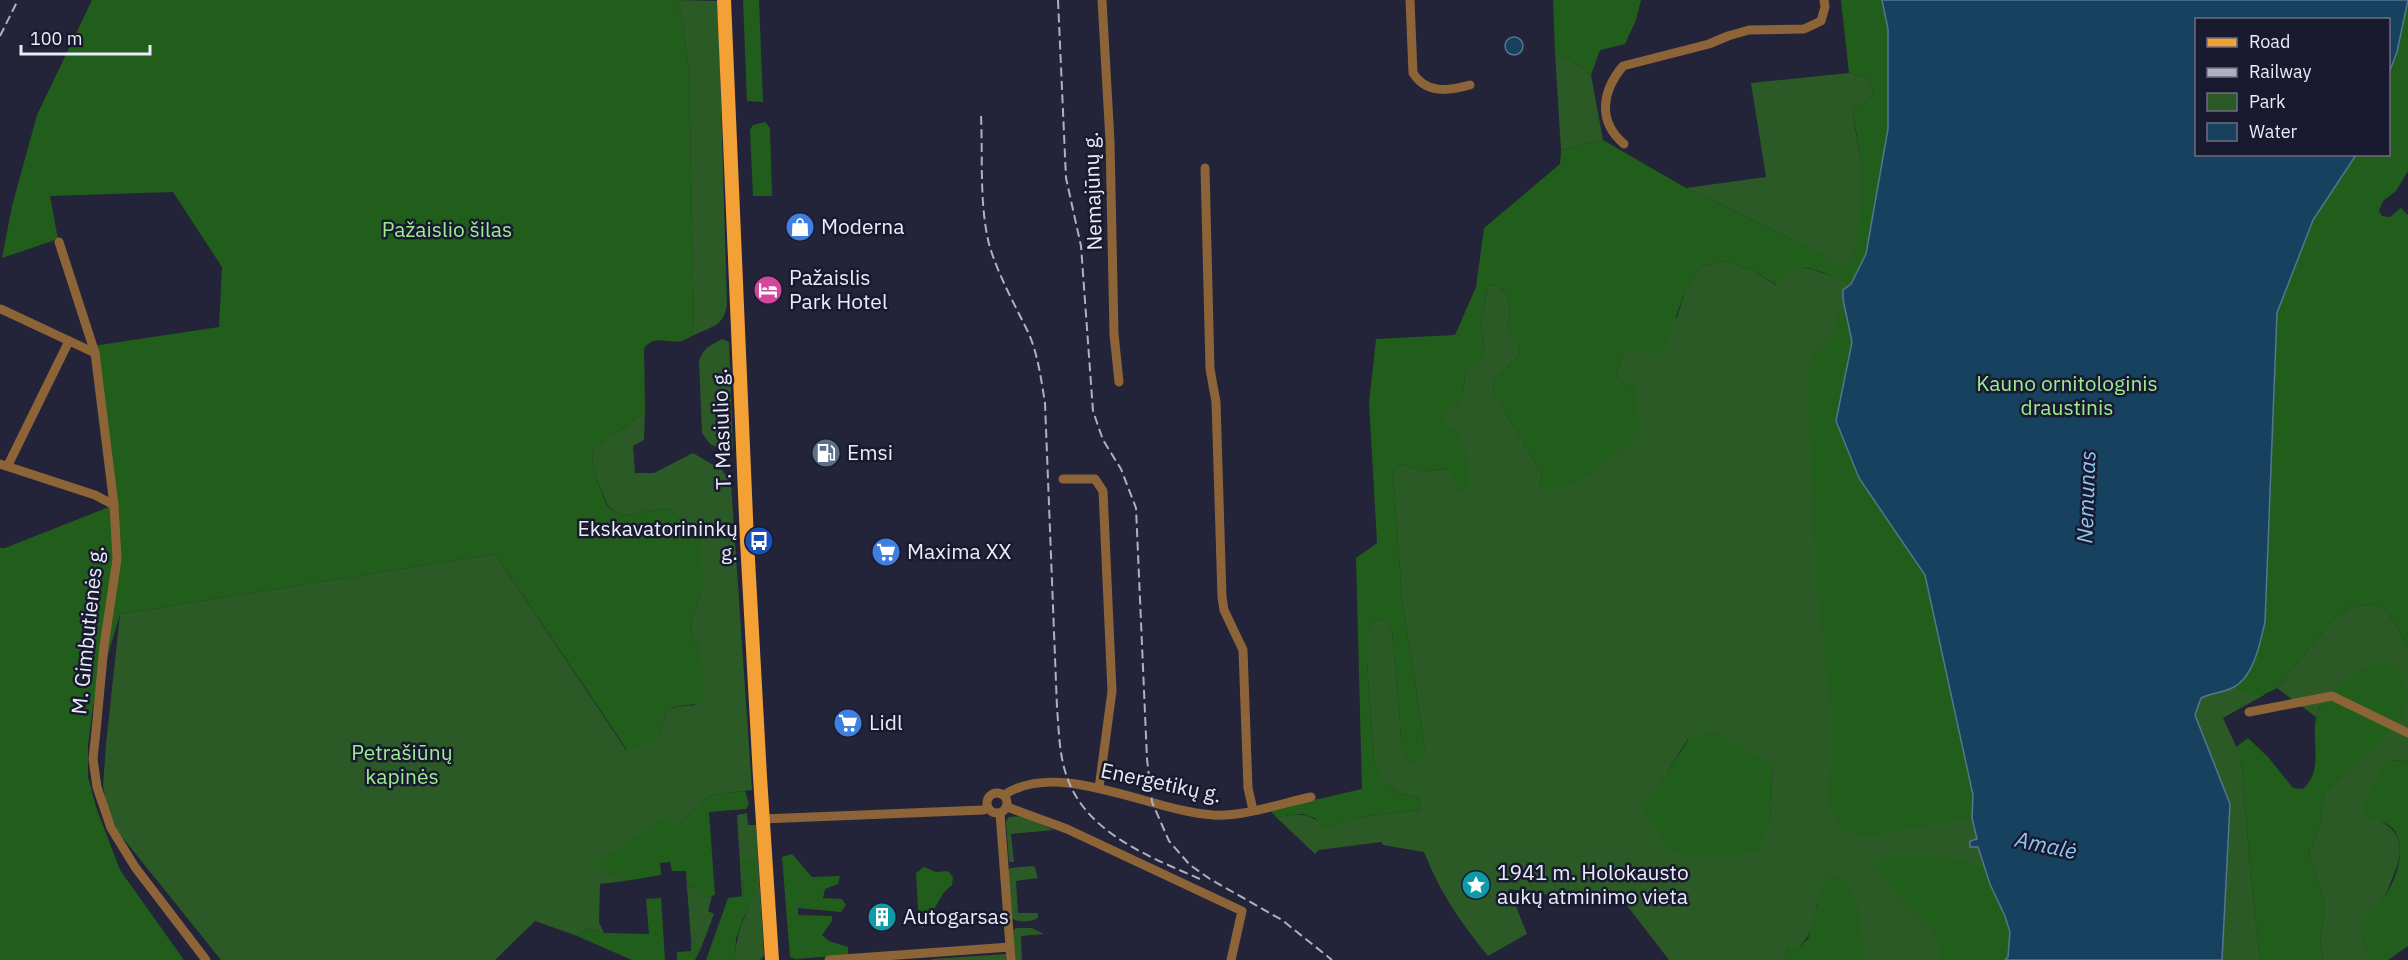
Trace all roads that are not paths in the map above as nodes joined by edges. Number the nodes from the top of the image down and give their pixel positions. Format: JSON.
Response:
{"nodes":[{"id":1,"x":1102,"y":0,"type":"edge"},
{"id":2,"x":1410,"y":0,"type":"edge"},
{"id":3,"x":1824,"y":0,"type":"edge"},
{"id":4,"x":725,"y":1,"type":"edge"},
{"id":5,"x":1470,"y":85,"type":"dead end"},
{"id":6,"x":1624,"y":144,"type":"dead end"},
{"id":7,"x":1205,"y":168,"type":"dead end"},
{"id":8,"x":59,"y":242,"type":"dead end"},
{"id":9,"x":1,"y":309,"type":"edge"},
{"id":10,"x":69,"y":341,"type":"junction"},
{"id":11,"x":95,"y":353,"type":"junction"},
{"id":12,"x":1119,"y":381,"type":"dead end"},
{"id":13,"x":4,"y":465,"type":"edge"},
{"id":14,"x":1063,"y":479,"type":"dead end"},
{"id":15,"x":114,"y":505,"type":"junction"},
{"id":16,"x":2249,"y":712,"type":"dead end"},
{"id":17,"x":2408,"y":733,"type":"edge"},
{"id":18,"x":1099,"y":788,"type":"junction"},
{"id":19,"x":1004,"y":795,"type":"junction"},
{"id":20,"x":1311,"y":797,"type":"dead end"},
{"id":21,"x":988,"y":808,"type":"junction"},
{"id":22,"x":1003,"y":810,"type":"junction"},
{"id":23,"x":1253,"y":810,"type":"junction"},
{"id":24,"x":763,"y":819,"type":"junction"},
{"id":25,"x":1010,"y":947,"type":"junction"},
{"id":26,"x":206,"y":960,"type":"edge"},
{"id":27,"x":772,"y":960,"type":"edge"},
{"id":28,"x":829,"y":960,"type":"edge"},
{"id":29,"x":1011,"y":960,"type":"edge"},
{"id":30,"x":1231,"y":960,"type":"edge"}],
"edges":[{"from":1,"to":12,"type":"street","name":"Nemajūnų g."},
{"from":2,"to":5,"type":"street"},
{"from":3,"to":6,"type":"street"},
{"from":4,"to":24,"type":"main road","name":"T. Masiulio g."},
{"from":7,"to":23,"type":"street"},
{"from":8,"to":11,"type":"street","name":"M. Gimbutienės g."},
{"from":9,"to":10,"type":"street"},
{"from":10,"to":11,"type":"street"},
{"from":10,"to":13,"type":"street"},
{"from":11,"to":15,"type":"street","name":"M. Gimbutienės g."},
{"from":13,"to":15,"type":"street"},
{"from":14,"to":18,"type":"street"},
{"from":15,"to":26,"type":"street","name":"M. Gimbutienės g."},
{"from":16,"to":17,"type":"street"},
{"from":18,"to":19,"type":"street","name":"Energetikų g."},
{"from":18,"to":23,"type":"street","name":"Energetikų g."},
{"from":19,"to":21,"type":"street"},
{"from":19,"to":22,"type":"street"},
{"from":20,"to":23,"type":"street","name":"Energetikų g."},
{"from":21,"to":22,"type":"street"},
{"from":21,"to":24,"type":"street"},
{"from":22,"to":25,"type":"street"},
{"from":22,"to":30,"type":"street"},
{"from":24,"to":27,"type":"main road","name":"T. Masiulio g."},
{"from":25,"to":28,"type":"street"},
{"from":25,"to":29,"type":"street"}]}
